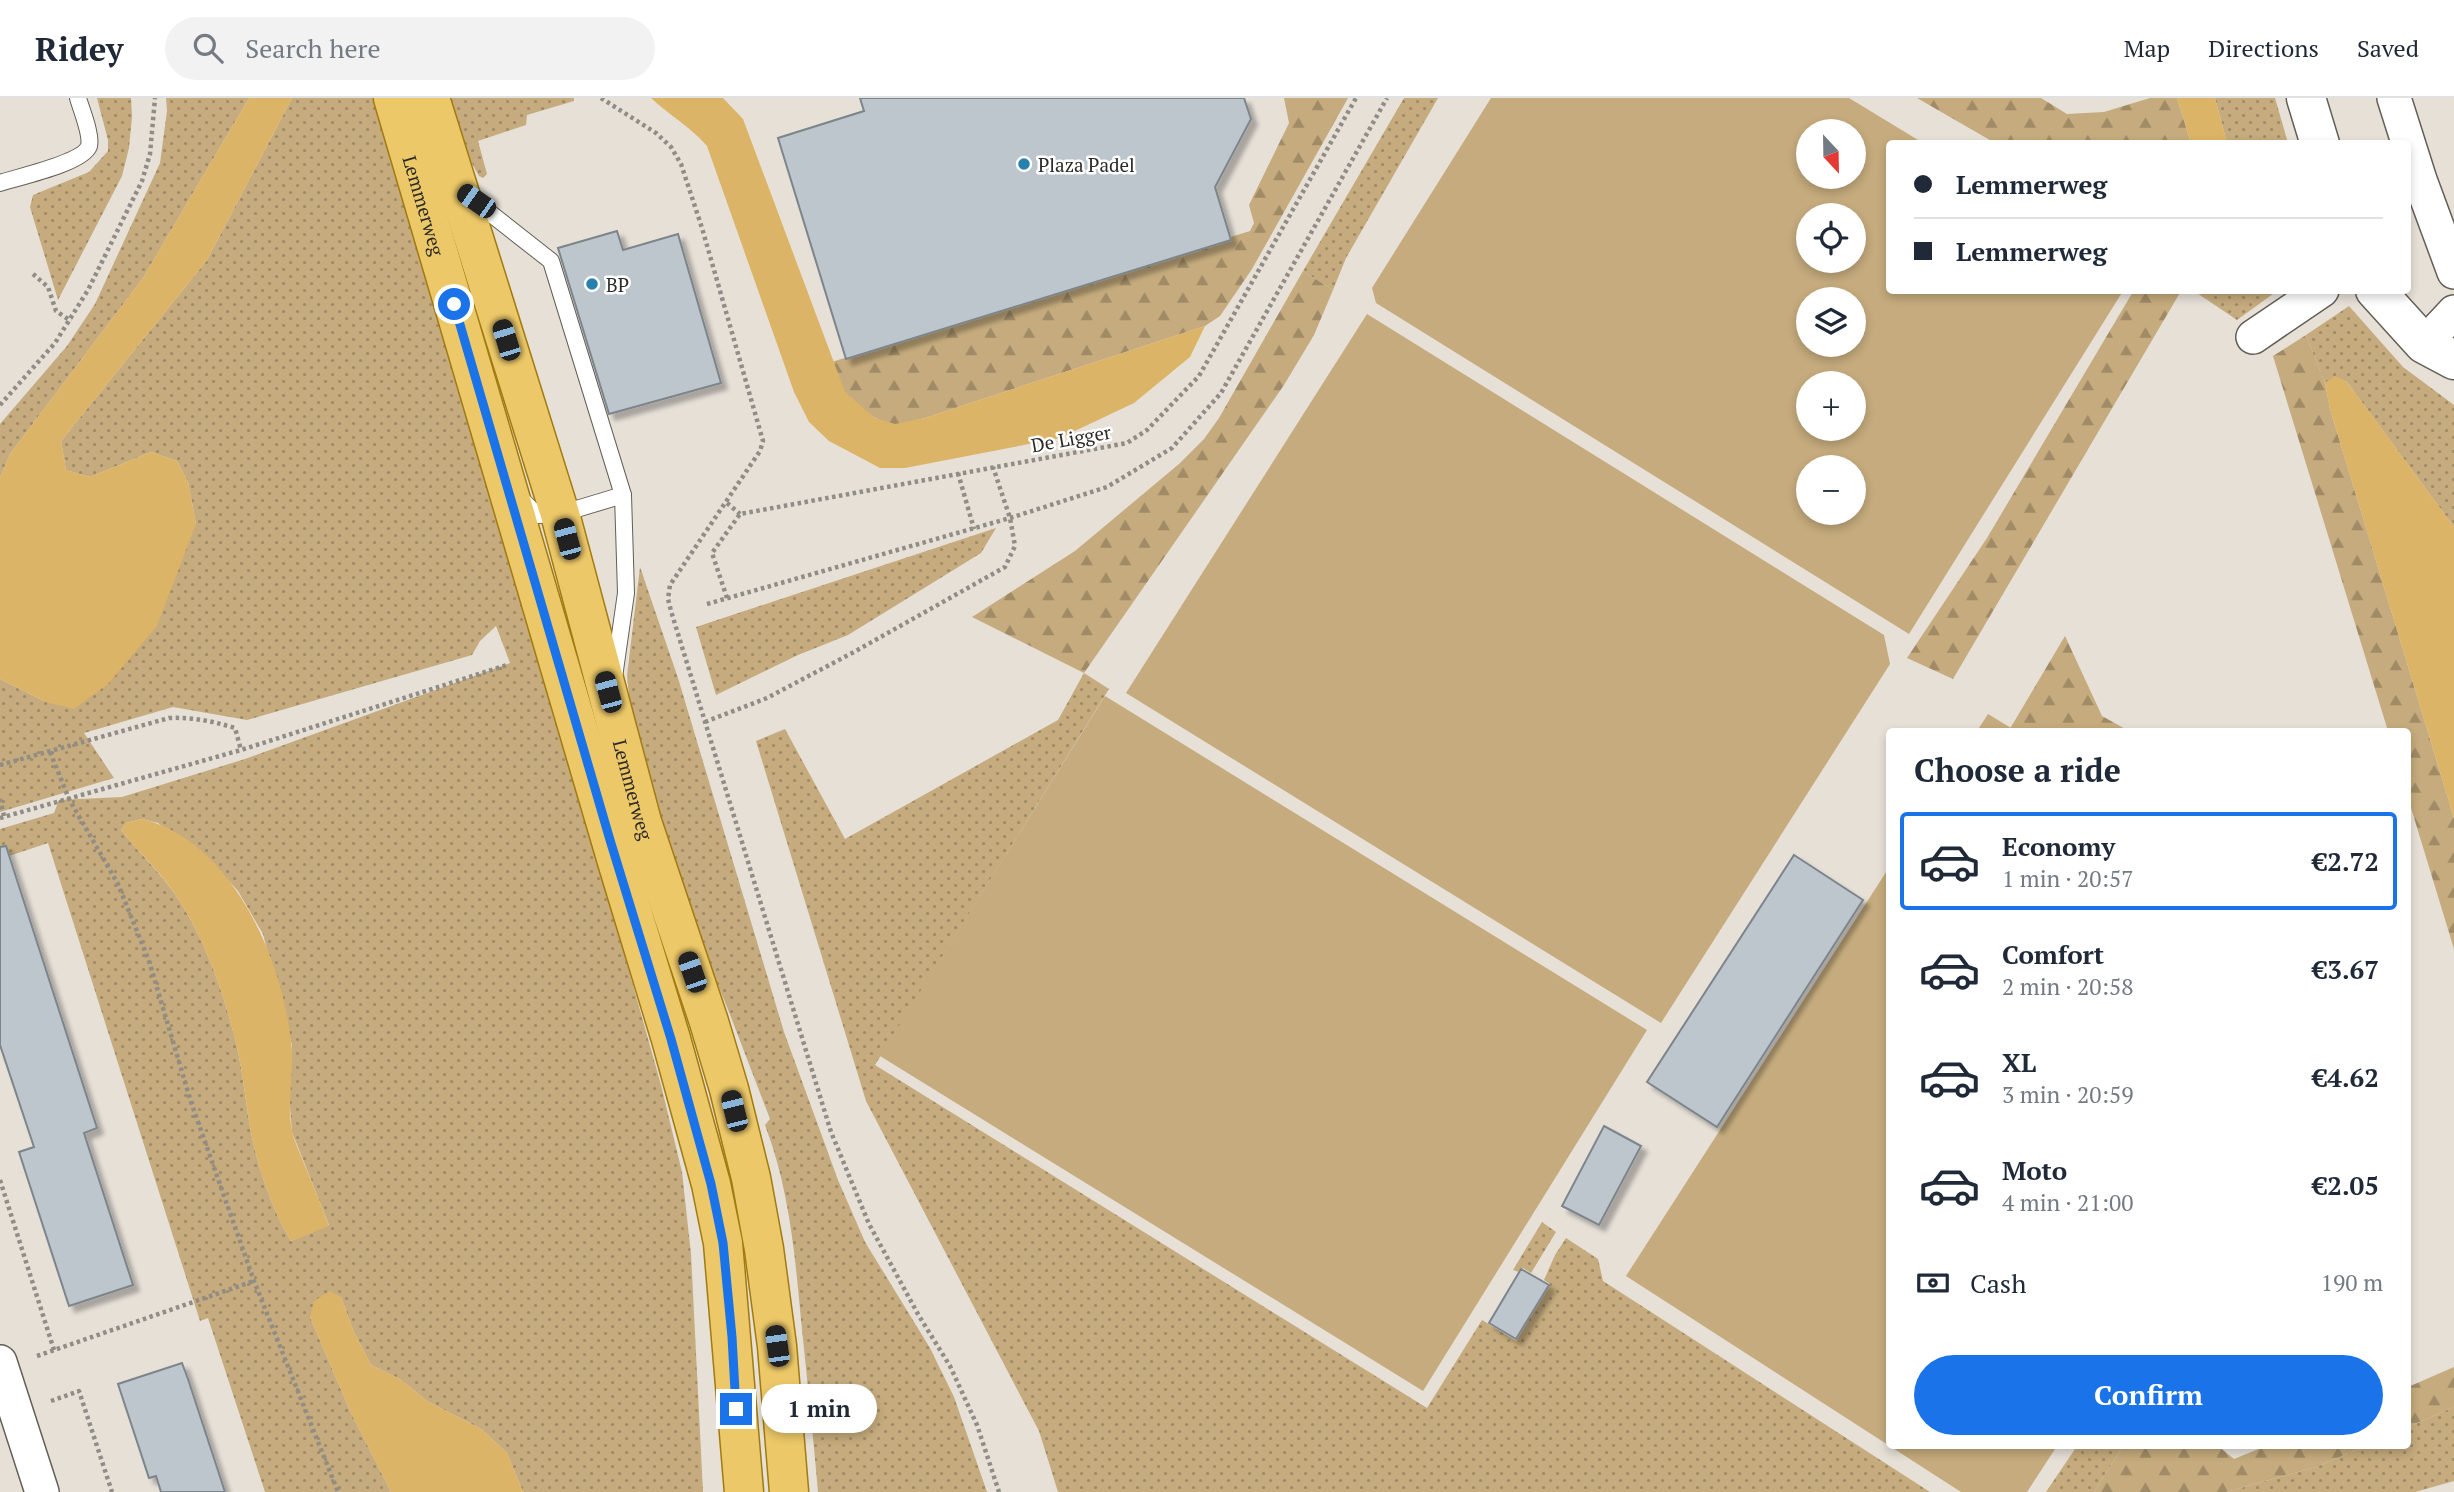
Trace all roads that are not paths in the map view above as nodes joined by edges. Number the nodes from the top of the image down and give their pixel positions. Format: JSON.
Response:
{"nodes":[{"id":1,"x":78,"y":98,"type":"edge"},
{"id":2,"x":393,"y":98,"type":"edge"},
{"id":3,"x":430,"y":98,"type":"edge"},
{"id":4,"x":2306,"y":98,"type":"edge"},
{"id":5,"x":2394,"y":98,"type":"edge"},
{"id":6,"x":2319,"y":140,"type":"edge"},
{"id":7,"x":2407,"y":140,"type":"edge"},
{"id":8,"x":2411,"y":152,"type":"edge"},
{"id":9,"x":0,"y":183,"type":"edge"},
{"id":10,"x":460,"y":190,"type":"junction"},
{"id":11,"x":2454,"y":272,"type":"edge"},
{"id":12,"x":2316,"y":294,"type":"edge"},
{"id":13,"x":2379,"y":294,"type":"edge"},
{"id":14,"x":2454,"y":312,"type":"edge"},
{"id":15,"x":2253,"y":337,"type":"dead end"},
{"id":16,"x":2439,"y":352,"type":"edge"},
{"id":17,"x":507,"y":485,"type":"junction"},
{"id":18,"x":623,"y":495,"type":"junction"},
{"id":19,"x":560,"y":514,"type":"junction"},
{"id":20,"x":608,"y":692,"type":"junction"},
{"id":21,"x":1,"y":1365,"type":"edge"},
{"id":22,"x":42,"y":1492,"type":"edge"},
{"id":23,"x":744,"y":1492,"type":"edge"},
{"id":24,"x":789,"y":1492,"type":"edge"}],
"edges":[{"from":1,"to":9,"type":"lane"},
{"from":2,"to":17,"type":"main road","name":"Lemmerweg"},
{"from":3,"to":10,"type":"main road","name":"Lemmerweg"},
{"from":4,"to":6,"type":"street"},
{"from":5,"to":7,"type":"street"},
{"from":8,"to":11,"type":"street"},
{"from":10,"to":18,"type":"lane"},
{"from":10,"to":19,"type":"main road","name":"Lemmerweg"},
{"from":12,"to":15,"type":"street"},
{"from":13,"to":16,"type":"street"},
{"from":14,"to":16,"type":"street"},
{"from":17,"to":19,"type":"lane"},
{"from":17,"to":23,"type":"main road","name":"Lemmerweg"},
{"from":18,"to":19,"type":"lane"},
{"from":18,"to":20,"type":"lane"},
{"from":19,"to":20,"type":"main road","name":"Lemmerweg"},
{"from":20,"to":24,"type":"main road","name":"Lemmerweg"},
{"from":21,"to":22,"type":"street"}]}
